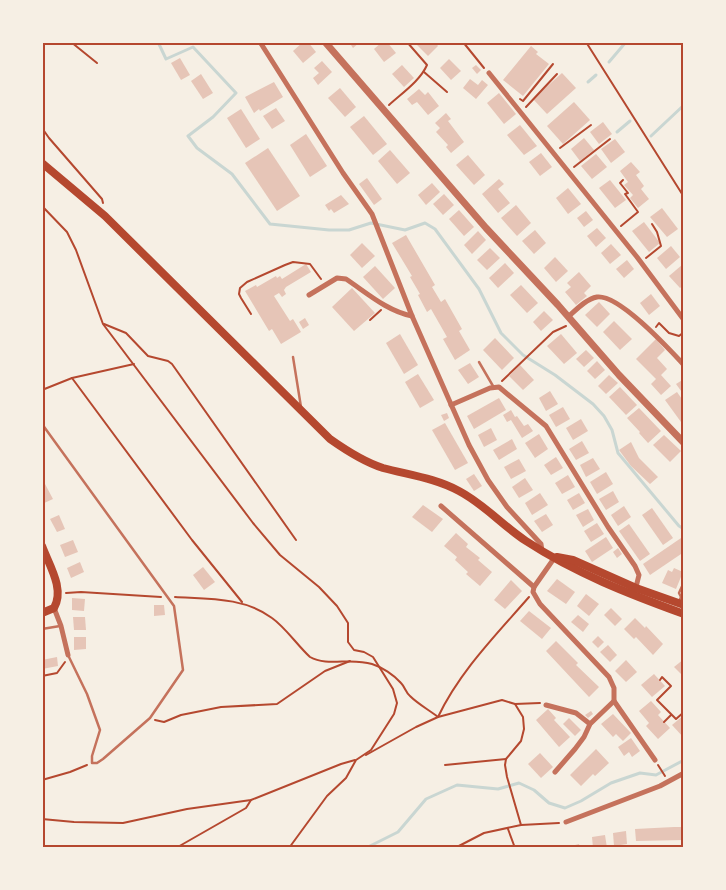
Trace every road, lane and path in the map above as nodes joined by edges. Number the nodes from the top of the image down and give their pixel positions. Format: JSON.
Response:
{"nodes":[{"id":1,"x":71,"y":42,"type":"edge"},
{"id":2,"x":260,"y":42,"type":"edge"},
{"id":3,"x":326,"y":42,"type":"edge"},
{"id":4,"x":407,"y":42,"type":"edge"},
{"id":5,"x":463,"y":42,"type":"edge"},
{"id":6,"x":586,"y":42,"type":"edge"},
{"id":7,"x":97,"y":63,"type":"dead end"},
{"id":8,"x":553,"y":64,"type":"dead end"},
{"id":9,"x":424,"y":72,"type":"junction"},
{"id":10,"x":489,"y":73,"type":"joint"},
{"id":11,"x":557,"y":74,"type":"dead end"},
{"id":12,"x":447,"y":92,"type":"dead end"},
{"id":13,"x":517,"y":97,"type":"dead end"},
{"id":14,"x":383,"y":110,"type":"junction"},
{"id":15,"x":521,"y":112,"type":"junction"},
{"id":16,"x":591,"y":125,"type":"dead end"},
{"id":17,"x":42,"y":128,"type":"edge"},
{"id":18,"x":610,"y":139,"type":"dead end"},
{"id":19,"x":554,"y":153,"type":"junction"},
{"id":20,"x":42,"y":163,"type":"edge"},
{"id":21,"x":568,"y":171,"type":"junction"},
{"id":22,"x":623,"y":180,"type":"dead end"},
{"id":23,"x":684,"y":197,"type":"edge"},
{"id":24,"x":42,"y":206,"type":"edge"},
{"id":25,"x":105,"y":216,"type":"junction"},
{"id":26,"x":652,"y":224,"type":"dead end"},
{"id":27,"x":616,"y":231,"type":"junction"},
{"id":28,"x":641,"y":263,"type":"junction"},
{"id":29,"x":325,"y":285,"type":"junction"},
{"id":30,"x":310,"y":295,"type":"dead end"},
{"id":31,"x":386,"y":306,"type":"junction"},
{"id":32,"x":251,"y":314,"type":"dead end"},
{"id":33,"x":412,"y":316,"type":"junction"},
{"id":34,"x":568,"y":317,"type":"junction"},
{"id":35,"x":370,"y":320,"type":"dead end"},
{"id":36,"x":684,"y":320,"type":"edge"},
{"id":37,"x":573,"y":323,"type":"junction"},
{"id":38,"x":658,"y":323,"type":"dead end"},
{"id":39,"x":103,"y":324,"type":"junction"},
{"id":40,"x":684,"y":332,"type":"edge"},
{"id":41,"x":293,"y":357,"type":"dead end"},
{"id":42,"x":479,"y":362,"type":"dead end"},
{"id":43,"x":134,"y":364,"type":"junction"},
{"id":44,"x":684,"y":365,"type":"edge"},
{"id":45,"x":72,"y":378,"type":"junction"},
{"id":46,"x":496,"y":388,"type":"junction"},
{"id":47,"x":42,"y":390,"type":"edge"},
{"id":48,"x":451,"y":405,"type":"junction"},
{"id":49,"x":302,"y":410,"type":"junction"},
{"id":50,"x":42,"y":424,"type":"edge"},
{"id":51,"x":684,"y":443,"type":"edge"},
{"id":52,"x":441,"y":506,"type":"dead end"},
{"id":53,"x":296,"y":540,"type":"dead end"},
{"id":54,"x":42,"y":546,"type":"edge"},
{"id":55,"x":542,"y":551,"type":"junction"},
{"id":56,"x":555,"y":557,"type":"junction"},
{"id":57,"x":684,"y":582,"type":"edge"},
{"id":58,"x":533,"y":590,"type":"junction"},
{"id":59,"x":634,"y":592,"type":"junction"},
{"id":60,"x":58,"y":593,"type":"junction"},
{"id":61,"x":168,"y":597,"type":"junction"},
{"id":62,"x":242,"y":602,"type":"junction"},
{"id":63,"x":681,"y":604,"type":"edge"},
{"id":64,"x":54,"y":608,"type":"junction"},
{"id":65,"x":42,"y":613,"type":"edge"},
{"id":66,"x":61,"y":626,"type":"junction"},
{"id":67,"x":42,"y":629,"type":"edge"},
{"id":68,"x":68,"y":655,"type":"junction"},
{"id":69,"x":352,"y":660,"type":"junction"},
{"id":70,"x":379,"y":667,"type":"junction"},
{"id":71,"x":42,"y":676,"type":"edge"},
{"id":72,"x":660,"y":680,"type":"dead end"},
{"id":73,"x":614,"y":701,"type":"junction"},
{"id":74,"x":660,"y":703,"type":"junction"},
{"id":75,"x":515,"y":704,"type":"junction"},
{"id":76,"x":546,"y":705,"type":"joint"},
{"id":77,"x":656,"y":706,"type":"dead end"},
{"id":78,"x":684,"y":712,"type":"edge"},
{"id":79,"x":671,"y":715,"type":"junction"},
{"id":80,"x":438,"y":717,"type":"junction"},
{"id":81,"x":150,"y":718,"type":"junction"},
{"id":82,"x":664,"y":722,"type":"dead end"},
{"id":83,"x":590,"y":724,"type":"junction"},
{"id":84,"x":506,"y":759,"type":"junction"},
{"id":85,"x":356,"y":760,"type":"junction"},
{"id":86,"x":655,"y":760,"type":"joint"},
{"id":87,"x":92,"y":763,"type":"junction"},
{"id":88,"x":445,"y":765,"type":"dead end"},
{"id":89,"x":555,"y":772,"type":"dead end"},
{"id":90,"x":684,"y":773,"type":"edge"},
{"id":91,"x":42,"y":780,"type":"edge"},
{"id":92,"x":669,"y":782,"type":"junction"},
{"id":93,"x":252,"y":800,"type":"junction"},
{"id":94,"x":42,"y":819,"type":"edge"},
{"id":95,"x":566,"y":822,"type":"joint"},
{"id":96,"x":522,"y":826,"type":"junction"},
{"id":97,"x":508,"y":828,"type":"junction"},
{"id":98,"x":176,"y":848,"type":"edge"},
{"id":99,"x":289,"y":848,"type":"edge"},
{"id":100,"x":455,"y":848,"type":"edge"},
{"id":101,"x":515,"y":848,"type":"edge"}],
"edges":[{"from":1,"to":7,"type":"path"},
{"from":2,"to":33,"type":"street"},
{"from":3,"to":14,"type":"street"},
{"from":4,"to":9,"type":"path"},
{"from":5,"to":10,"type":"path"},
{"from":6,"to":23,"type":"path"},
{"from":8,"to":13,"type":"path"},
{"from":9,"to":12,"type":"path"},
{"from":9,"to":14,"type":"path"},
{"from":10,"to":15,"type":"street"},
{"from":11,"to":15,"type":"path"},
{"from":14,"to":34,"type":"street"},
{"from":15,"to":19,"type":"street"},
{"from":16,"to":19,"type":"path"},
{"from":17,"to":25,"type":"path"},
{"from":18,"to":21,"type":"path"},
{"from":19,"to":21,"type":"street"},
{"from":20,"to":25,"type":"main road"},
{"from":21,"to":27,"type":"street"},
{"from":22,"to":27,"type":"path"},
{"from":24,"to":39,"type":"path"},
{"from":25,"to":49,"type":"main road"},
{"from":26,"to":28,"type":"path"},
{"from":27,"to":28,"type":"street"},
{"from":28,"to":36,"type":"street"},
{"from":29,"to":30,"type":"street"},
{"from":29,"to":31,"type":"street"},
{"from":29,"to":32,"type":"path"},
{"from":31,"to":33,"type":"street"},
{"from":31,"to":35,"type":"path"},
{"from":33,"to":48,"type":"street"},
{"from":34,"to":37,"type":"street"},
{"from":34,"to":44,"type":"street"},
{"from":37,"to":46,"type":"path"},
{"from":37,"to":51,"type":"street"},
{"from":38,"to":40,"type":"path"},
{"from":39,"to":43,"type":"path"},
{"from":39,"to":53,"type":"path"},
{"from":41,"to":49,"type":"lane"},
{"from":42,"to":46,"type":"lane"},
{"from":43,"to":45,"type":"path"},
{"from":43,"to":70,"type":"path"},
{"from":45,"to":47,"type":"path"},
{"from":45,"to":62,"type":"path"},
{"from":46,"to":48,"type":"street"},
{"from":46,"to":59,"type":"street"},
{"from":48,"to":55,"type":"street"},
{"from":49,"to":55,"type":"main road"},
{"from":50,"to":61,"type":"lane"},
{"from":52,"to":58,"type":"street"},
{"from":54,"to":60,"type":"main road"},
{"from":55,"to":56,"type":"main road"},
{"from":56,"to":58,"type":"street"},
{"from":56,"to":59,"type":"main road"},
{"from":57,"to":63,"type":"lane"},
{"from":58,"to":73,"type":"street"},
{"from":58,"to":80,"type":"path"},
{"from":59,"to":63,"type":"main road"},
{"from":60,"to":61,"type":"path"},
{"from":60,"to":64,"type":"main road"},
{"from":61,"to":62,"type":"path"},
{"from":61,"to":81,"type":"lane"},
{"from":62,"to":69,"type":"path"},
{"from":64,"to":65,"type":"main road"},
{"from":64,"to":66,"type":"street"},
{"from":66,"to":67,"type":"lane"},
{"from":66,"to":68,"type":"street"},
{"from":68,"to":71,"type":"path"},
{"from":68,"to":87,"type":"lane"},
{"from":69,"to":70,"type":"path"},
{"from":69,"to":81,"type":"path"},
{"from":70,"to":80,"type":"path"},
{"from":70,"to":85,"type":"path"},
{"from":72,"to":74,"type":"path"},
{"from":73,"to":83,"type":"street"},
{"from":73,"to":86,"type":"street"},
{"from":74,"to":77,"type":"path"},
{"from":74,"to":79,"type":"path"},
{"from":75,"to":76,"type":"path"},
{"from":75,"to":80,"type":"path"},
{"from":75,"to":84,"type":"path"},
{"from":76,"to":83,"type":"street"},
{"from":78,"to":79,"type":"path"},
{"from":79,"to":82,"type":"path"},
{"from":80,"to":85,"type":"path"},
{"from":81,"to":87,"type":"lane"},
{"from":83,"to":89,"type":"street"},
{"from":84,"to":88,"type":"path"},
{"from":84,"to":96,"type":"path"},
{"from":85,"to":93,"type":"path"},
{"from":85,"to":99,"type":"path"},
{"from":86,"to":92,"type":"path"},
{"from":87,"to":91,"type":"path"},
{"from":90,"to":92,"type":"street"},
{"from":92,"to":95,"type":"street"},
{"from":93,"to":94,"type":"path"},
{"from":93,"to":98,"type":"path"},
{"from":95,"to":96,"type":"path"},
{"from":96,"to":97,"type":"path"},
{"from":97,"to":100,"type":"path"},
{"from":97,"to":101,"type":"path"}]}
